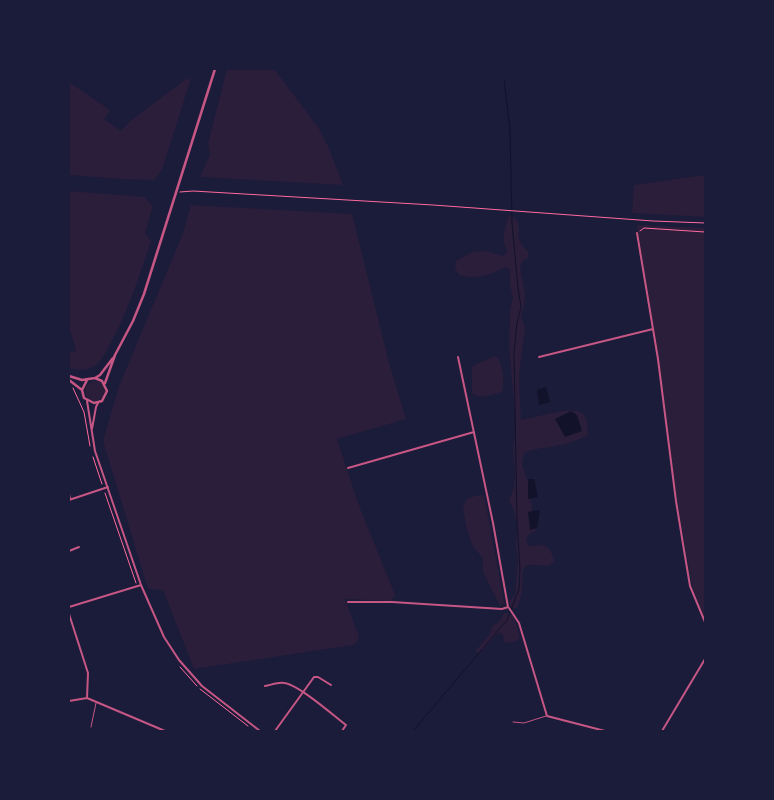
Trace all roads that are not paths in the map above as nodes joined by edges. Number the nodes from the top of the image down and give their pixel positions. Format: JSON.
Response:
{"nodes":[{"id":1,"x":215,"y":69,"type":"edge"},
{"id":2,"x":637,"y":233,"type":"road end"},
{"id":3,"x":653,"y":329,"type":"junction"},
{"id":4,"x":115,"y":355,"type":"junction"},
{"id":5,"x":458,"y":357,"type":"dead end"},
{"id":6,"x":539,"y":357,"type":"dead end"},
{"id":7,"x":69,"y":376,"type":"edge"},
{"id":8,"x":95,"y":378,"type":"junction"},
{"id":9,"x":69,"y":380,"type":"edge"},
{"id":10,"x":87,"y":380,"type":"junction"},
{"id":11,"x":105,"y":384,"type":"junction"},
{"id":12,"x":82,"y":390,"type":"junction"},
{"id":13,"x":87,"y":400,"type":"junction"},
{"id":14,"x":98,"y":403,"type":"junction"},
{"id":15,"x":92,"y":431,"type":"junction"},
{"id":16,"x":474,"y":432,"type":"junction"},
{"id":17,"x":348,"y":468,"type":"dead end"},
{"id":18,"x":108,"y":487,"type":"junction"},
{"id":19,"x":69,"y":494,"type":"edge"},
{"id":20,"x":70,"y":500,"type":"edge"},
{"id":21,"x":79,"y":547,"type":"dead end"},
{"id":22,"x":69,"y":551,"type":"edge"},
{"id":23,"x":141,"y":585,"type":"junction"},
{"id":24,"x":348,"y":602,"type":"dead end"},
{"id":25,"x":69,"y":607,"type":"edge"},
{"id":26,"x":508,"y":607,"type":"junction"},
{"id":27,"x":69,"y":614,"type":"edge"},
{"id":28,"x":705,"y":622,"type":"edge"},
{"id":29,"x":705,"y":659,"type":"edge"},
{"id":30,"x":331,"y":685,"type":"dead end"},
{"id":31,"x":265,"y":686,"type":"dead end"},
{"id":32,"x":303,"y":692,"type":"junction"},
{"id":33,"x":87,"y":698,"type":"junction"},
{"id":34,"x":69,"y":701,"type":"edge"},
{"id":35,"x":97,"y":702,"type":"junction"},
{"id":36,"x":547,"y":716,"type":"junction"},
{"id":37,"x":513,"y":722,"type":"dead end"},
{"id":38,"x":91,"y":727,"type":"dead end"},
{"id":39,"x":165,"y":731,"type":"edge"},
{"id":40,"x":260,"y":731,"type":"edge"},
{"id":41,"x":275,"y":731,"type":"edge"},
{"id":42,"x":342,"y":731,"type":"edge"},
{"id":43,"x":605,"y":731,"type":"edge"},
{"id":44,"x":662,"y":731,"type":"edge"}],
"edges":[{"from":1,"to":4,"type":"street"},
{"from":2,"to":3,"type":"street"},
{"from":3,"to":6,"type":"street"},
{"from":3,"to":28,"type":"street"},
{"from":4,"to":8,"type":"street"},
{"from":4,"to":11,"type":"street"},
{"from":5,"to":16,"type":"street"},
{"from":7,"to":10,"type":"street"},
{"from":8,"to":10,"type":"street"},
{"from":8,"to":11,"type":"street"},
{"from":9,"to":12,"type":"street"},
{"from":10,"to":12,"type":"street"},
{"from":11,"to":14,"type":"street"},
{"from":12,"to":13,"type":"street"},
{"from":13,"to":14,"type":"street"},
{"from":13,"to":15,"type":"street"},
{"from":14,"to":15,"type":"street"},
{"from":15,"to":18,"type":"street"},
{"from":16,"to":17,"type":"street"},
{"from":16,"to":26,"type":"street"},
{"from":18,"to":20,"type":"street"},
{"from":18,"to":23,"type":"street"},
{"from":19,"to":20,"type":"street"},
{"from":21,"to":22,"type":"street"},
{"from":23,"to":25,"type":"street"},
{"from":23,"to":40,"type":"street"},
{"from":24,"to":26,"type":"street"},
{"from":26,"to":36,"type":"street"},
{"from":27,"to":33,"type":"street"},
{"from":29,"to":44,"type":"street"},
{"from":30,"to":32,"type":"street"},
{"from":31,"to":32,"type":"street"},
{"from":32,"to":41,"type":"street"},
{"from":32,"to":42,"type":"street"},
{"from":33,"to":34,"type":"street"},
{"from":33,"to":35,"type":"street"},
{"from":35,"to":38,"type":"lane"},
{"from":35,"to":39,"type":"street"},
{"from":36,"to":37,"type":"lane"},
{"from":36,"to":43,"type":"street"}]}
